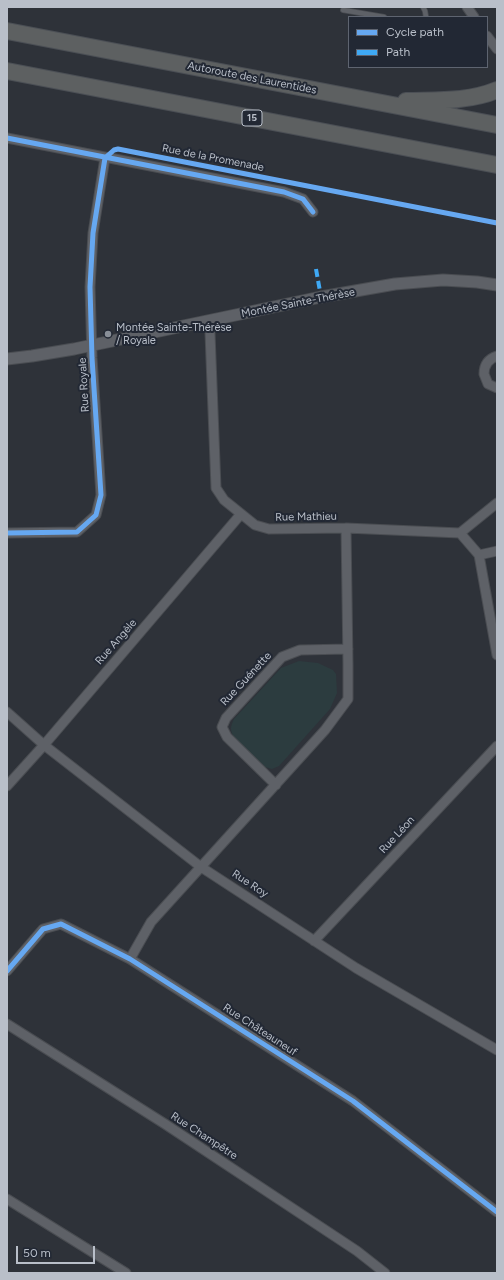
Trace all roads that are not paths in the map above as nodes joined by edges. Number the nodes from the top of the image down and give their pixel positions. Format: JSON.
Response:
{"nodes":[{"id":1,"x":467,"y":7,"type":"edge"},
{"id":2,"x":343,"y":10,"type":"dead end"},
{"id":3,"x":378,"y":16,"type":"edge"},
{"id":4,"x":473,"y":16,"type":"edge"},
{"id":5,"x":7,"y":31,"type":"edge"},
{"id":6,"x":488,"y":37,"type":"edge"},
{"id":7,"x":497,"y":49,"type":"edge"},
{"id":8,"x":7,"y":71,"type":"edge"},
{"id":9,"x":497,"y":90,"type":"edge"},
{"id":10,"x":375,"y":102,"type":"junction"},
{"id":11,"x":497,"y":125,"type":"edge"},
{"id":12,"x":7,"y":138,"type":"edge"},
{"id":13,"x":104,"y":158,"type":"junction"},
{"id":14,"x":497,"y":165,"type":"edge"},
{"id":15,"x":313,"y":212,"type":"dead end"},
{"id":16,"x":497,"y":285,"type":"edge"},
{"id":17,"x":209,"y":321,"type":"junction"},
{"id":18,"x":92,"y":346,"type":"junction"},
{"id":19,"x":497,"y":356,"type":"edge"},
{"id":20,"x":7,"y":359,"type":"edge"},
{"id":21,"x":497,"y":388,"type":"edge"},
{"id":22,"x":497,"y":503,"type":"edge"},
{"id":23,"x":241,"y":514,"type":"junction"},
{"id":24,"x":346,"y":528,"type":"junction"},
{"id":25,"x":7,"y":533,"type":"edge"},
{"id":26,"x":460,"y":533,"type":"junction"},
{"id":27,"x":497,"y":551,"type":"edge"},
{"id":28,"x":479,"y":555,"type":"junction"},
{"id":29,"x":348,"y":649,"type":"junction"},
{"id":30,"x":497,"y":654,"type":"edge"},
{"id":31,"x":7,"y":712,"type":"edge"},
{"id":32,"x":44,"y":745,"type":"junction"},
{"id":33,"x":497,"y":746,"type":"edge"},
{"id":34,"x":276,"y":785,"type":"junction"},
{"id":35,"x":7,"y":786,"type":"edge"},
{"id":36,"x":201,"y":867,"type":"junction"},
{"id":37,"x":314,"y":941,"type":"junction"},
{"id":38,"x":130,"y":959,"type":"junction"},
{"id":39,"x":7,"y":970,"type":"edge"},
{"id":40,"x":7,"y":1024,"type":"edge"},
{"id":41,"x":497,"y":1050,"type":"edge"},
{"id":42,"x":7,"y":1199,"type":"edge"},
{"id":43,"x":497,"y":1212,"type":"edge"},
{"id":44,"x":126,"y":1273,"type":"edge"},
{"id":45,"x":384,"y":1273,"type":"edge"}],
"edges":[{"from":1,"to":4,"type":"street"},
{"from":2,"to":3,"type":"lane"},
{"from":5,"to":10,"type":"highway","name":"Autoroute des Laurentides"},
{"from":6,"to":7,"type":"street"},
{"from":8,"to":14,"type":"highway","number":"15"},
{"from":9,"to":10,"type":"highway"},
{"from":10,"to":11,"type":"highway","name":"Autoroute des Laurentides"},
{"from":12,"to":13,"type":"street","name":"Rue de la Promenade"},
{"from":13,"to":15,"type":"street","name":"Rue de la Promenade"},
{"from":13,"to":18,"type":"street","name":"Rue Royale"},
{"from":16,"to":17,"type":"street","name":"Montée Sainte-Thérèse"},
{"from":17,"to":18,"type":"street","name":"Montée Sainte-Thérèse"},
{"from":17,"to":23,"type":"street","name":"Rue Mathieu"},
{"from":18,"to":20,"type":"street","name":"Montée Sainte-Thérèse"},
{"from":18,"to":25,"type":"street","name":"Rue Royale"},
{"from":19,"to":21,"type":"street"},
{"from":22,"to":26,"type":"street"},
{"from":23,"to":24,"type":"street","name":"Rue Mathieu"},
{"from":23,"to":32,"type":"street","name":"Rue Angèle"},
{"from":24,"to":26,"type":"street","name":"Rue Mathieu"},
{"from":24,"to":29,"type":"street"},
{"from":26,"to":28,"type":"street"},
{"from":27,"to":28,"type":"street"},
{"from":28,"to":30,"type":"street"},
{"from":29,"to":34,"type":"street"},
{"from":29,"to":34,"type":"street","name":"Rue Guénette"},
{"from":31,"to":32,"type":"street","name":"Rue Roy"},
{"from":32,"to":35,"type":"street","name":"Rue Angèle"},
{"from":32,"to":36,"type":"street","name":"Rue Roy"},
{"from":33,"to":37,"type":"street","name":"Rue Léon"},
{"from":34,"to":36,"type":"street"},
{"from":36,"to":37,"type":"street","name":"Rue Roy"},
{"from":36,"to":38,"type":"street"},
{"from":37,"to":41,"type":"street","name":"Rue Roy"},
{"from":38,"to":39,"type":"street","name":"Rue Châteauneuf"},
{"from":38,"to":43,"type":"street","name":"Rue Châteauneuf"},
{"from":40,"to":45,"type":"street","name":"Rue Champêtre"},
{"from":42,"to":44,"type":"street"}]}
